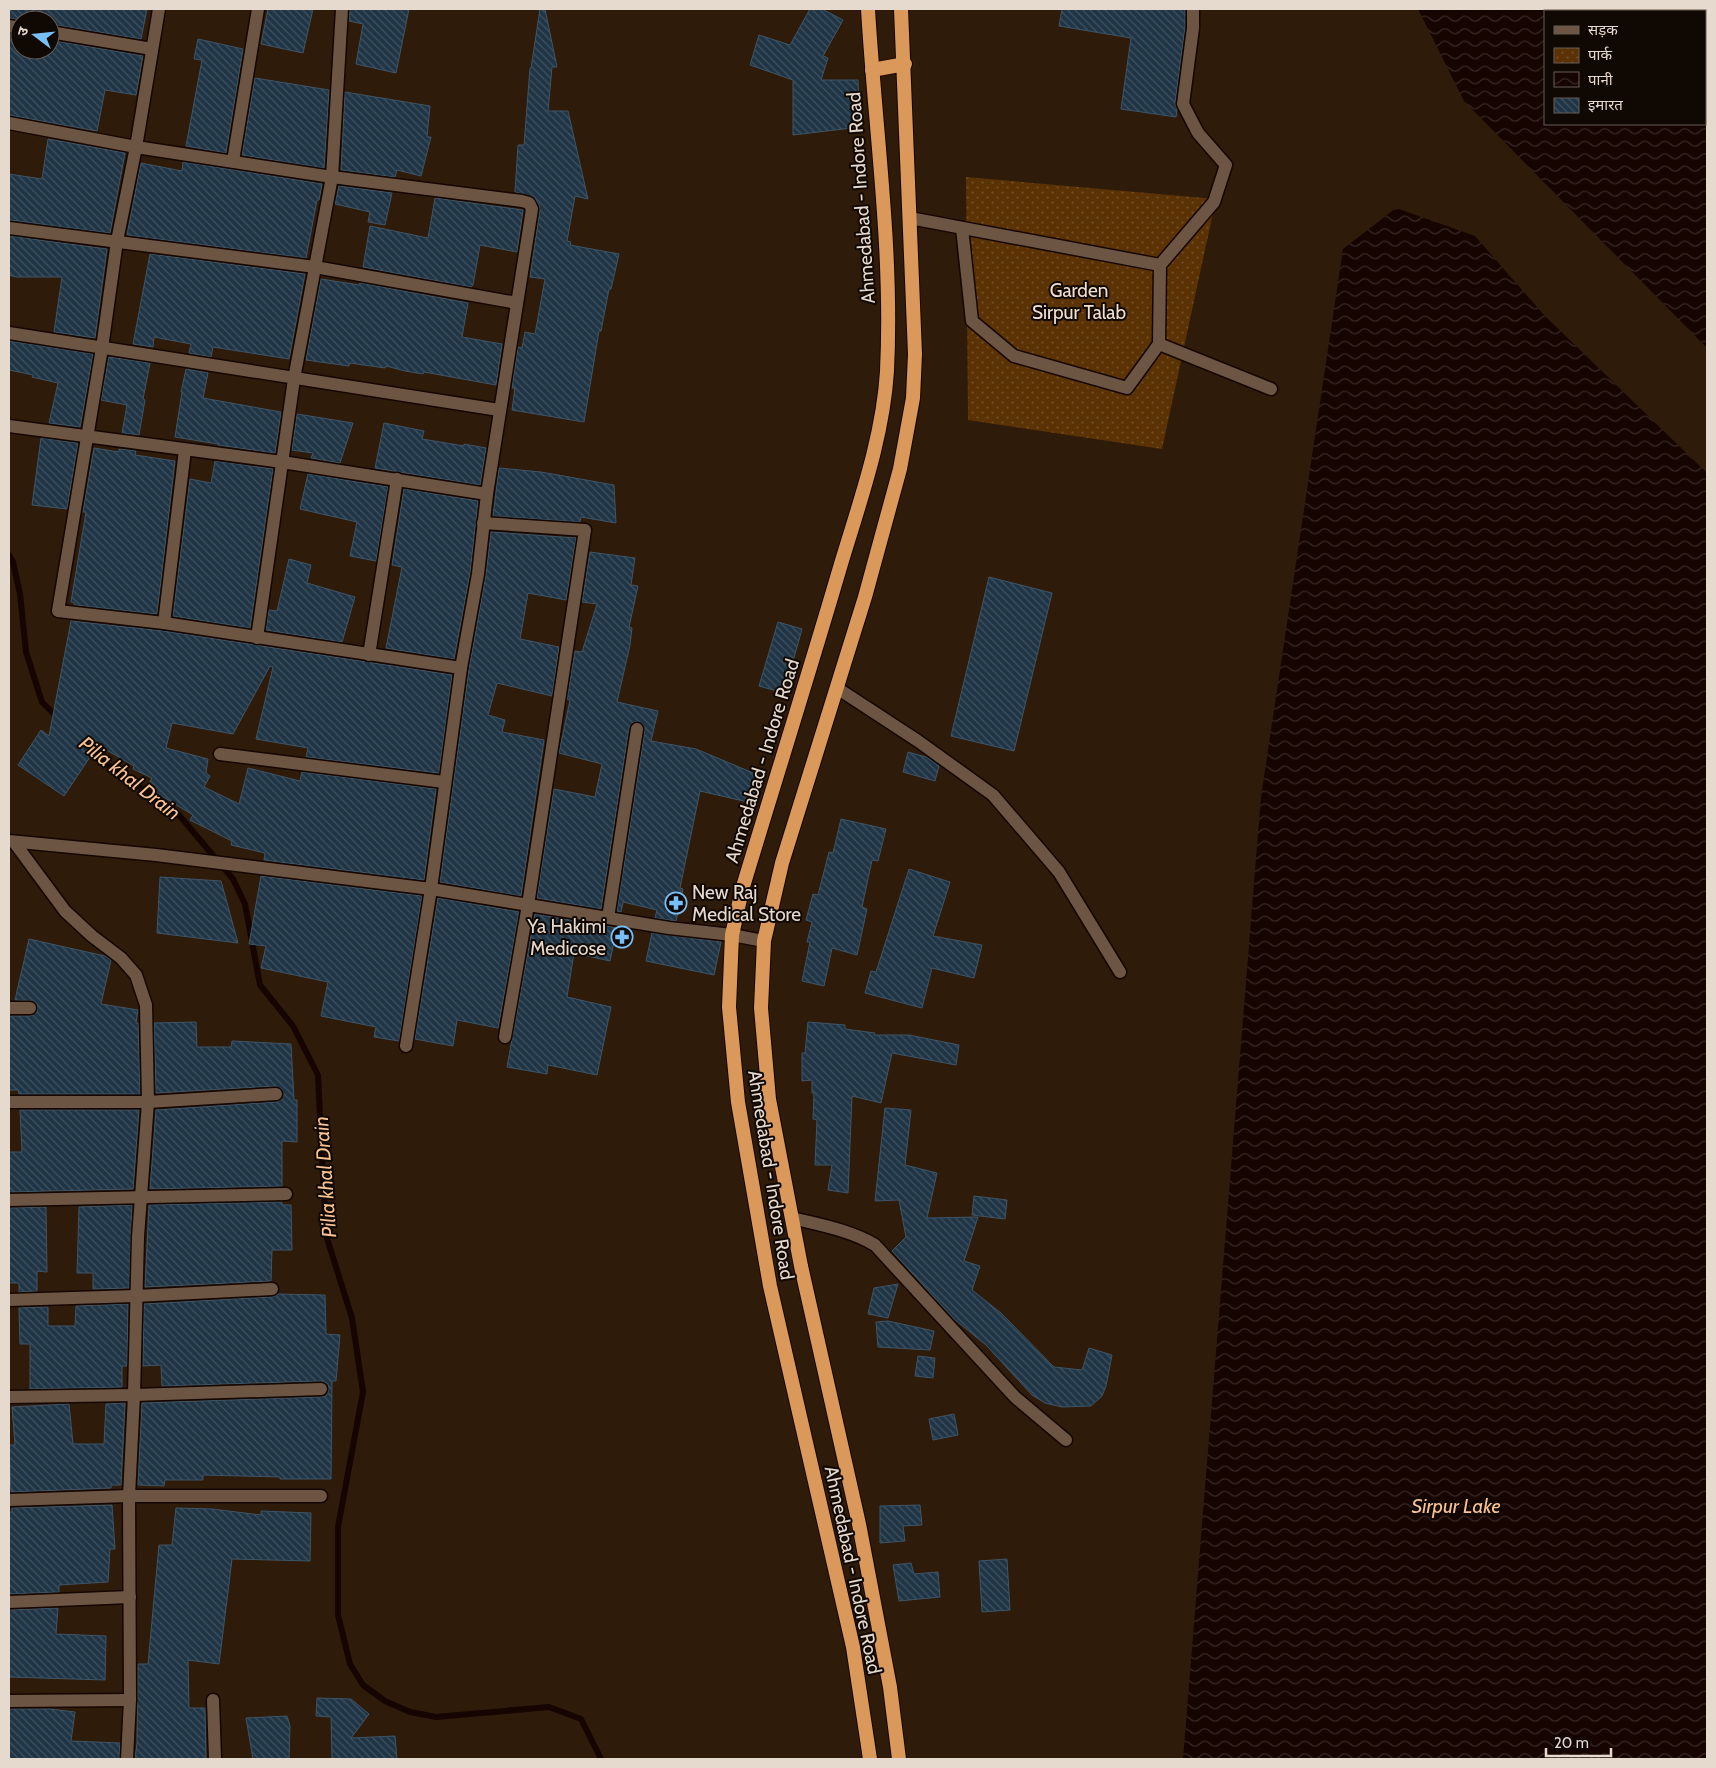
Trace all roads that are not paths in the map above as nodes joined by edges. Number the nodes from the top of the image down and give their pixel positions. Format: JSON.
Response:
{"nodes":[{"id":1,"x":159,"y":9,"type":"edge"},
{"id":2,"x":258,"y":9,"type":"edge"},
{"id":3,"x":342,"y":9,"type":"edge"},
{"id":4,"x":868,"y":9,"type":"edge"},
{"id":5,"x":901,"y":9,"type":"edge"},
{"id":6,"x":1193,"y":9,"type":"edge"},
{"id":7,"x":60,"y":34,"type":"edge"},
{"id":8,"x":152,"y":49,"type":"junction"},
{"id":9,"x":905,"y":64,"type":"junction"},
{"id":10,"x":872,"y":70,"type":"junction"},
{"id":11,"x":9,"y":123,"type":"edge"},
{"id":12,"x":136,"y":147,"type":"junction"},
{"id":13,"x":233,"y":161,"type":"junction"},
{"id":14,"x":332,"y":176,"type":"junction"},
{"id":15,"x":910,"y":218,"type":"junction"},
{"id":16,"x":9,"y":228,"type":"edge"},
{"id":17,"x":962,"y":228,"type":"junction"},
{"id":18,"x":117,"y":241,"type":"junction"},
{"id":19,"x":1160,"y":265,"type":"junction"},
{"id":20,"x":315,"y":267,"type":"junction"},
{"id":21,"x":517,"y":303,"type":"junction"},
{"id":22,"x":9,"y":332,"type":"edge"},
{"id":23,"x":1159,"y":344,"type":"junction"},
{"id":24,"x":102,"y":348,"type":"junction"},
{"id":25,"x":294,"y":379,"type":"junction"},
{"id":26,"x":1271,"y":389,"type":"dead end"},
{"id":27,"x":499,"y":410,"type":"junction"},
{"id":28,"x":9,"y":426,"type":"edge"},
{"id":29,"x":86,"y":436,"type":"junction"},
{"id":30,"x":185,"y":450,"type":"junction"},
{"id":31,"x":282,"y":462,"type":"junction"},
{"id":32,"x":397,"y":479,"type":"junction"},
{"id":33,"x":487,"y":494,"type":"junction"},
{"id":34,"x":483,"y":523,"type":"junction"},
{"id":35,"x":164,"y":623,"type":"junction"},
{"id":36,"x":257,"y":638,"type":"junction"},
{"id":37,"x":369,"y":654,"type":"junction"},
{"id":38,"x":461,"y":668,"type":"junction"},
{"id":39,"x":837,"y":688,"type":"junction"},
{"id":40,"x":636,"y":728,"type":"dead end"},
{"id":41,"x":220,"y":754,"type":"dead end"},
{"id":42,"x":444,"y":782,"type":"junction"},
{"id":43,"x":11,"y":841,"type":"edge"},
{"id":44,"x":431,"y":889,"type":"junction"},
{"id":45,"x":528,"y":905,"type":"junction"},
{"id":46,"x":608,"y":918,"type":"junction"},
{"id":47,"x":732,"y":935,"type":"junction"},
{"id":48,"x":764,"y":941,"type":"junction"},
{"id":49,"x":1120,"y":972,"type":"dead end"},
{"id":50,"x":9,"y":1008,"type":"edge"},
{"id":51,"x":30,"y":1008,"type":"dead end"},
{"id":52,"x":505,"y":1037,"type":"dead end"},
{"id":53,"x":406,"y":1046,"type":"dead end"},
{"id":54,"x":276,"y":1094,"type":"dead end"},
{"id":55,"x":9,"y":1102,"type":"edge"},
{"id":56,"x":148,"y":1102,"type":"junction"},
{"id":57,"x":286,"y":1194,"type":"dead end"},
{"id":58,"x":141,"y":1197,"type":"junction"},
{"id":59,"x":9,"y":1200,"type":"edge"},
{"id":60,"x":792,"y":1218,"type":"junction"},
{"id":61,"x":272,"y":1289,"type":"dead end"},
{"id":62,"x":136,"y":1296,"type":"junction"},
{"id":63,"x":9,"y":1300,"type":"edge"},
{"id":64,"x":321,"y":1388,"type":"dead end"},
{"id":65,"x":134,"y":1396,"type":"junction"},
{"id":66,"x":9,"y":1397,"type":"edge"},
{"id":67,"x":1066,"y":1440,"type":"dead end"},
{"id":68,"x":129,"y":1496,"type":"junction"},
{"id":69,"x":321,"y":1496,"type":"dead end"},
{"id":70,"x":9,"y":1500,"type":"edge"},
{"id":71,"x":130,"y":1597,"type":"junction"},
{"id":72,"x":9,"y":1602,"type":"edge"},
{"id":73,"x":130,"y":1700,"type":"junction"},
{"id":74,"x":213,"y":1700,"type":"dead end"},
{"id":75,"x":9,"y":1701,"type":"edge"},
{"id":76,"x":127,"y":1759,"type":"edge"},
{"id":77,"x":215,"y":1759,"type":"edge"},
{"id":78,"x":870,"y":1759,"type":"edge"},
{"id":79,"x":899,"y":1759,"type":"edge"}],
"edges":[{"from":1,"to":8,"type":"street"},
{"from":2,"to":13,"type":"street"},
{"from":3,"to":14,"type":"street"},
{"from":4,"to":10,"type":"highway","name":"Ahmedabad - Indore Road"},
{"from":5,"to":9,"type":"highway","name":"Ahmedabad - Indore Road"},
{"from":6,"to":19,"type":"street"},
{"from":7,"to":8,"type":"street"},
{"from":8,"to":12,"type":"street"},
{"from":9,"to":10,"type":"highway"},
{"from":9,"to":15,"type":"highway","name":"Ahmedabad - Indore Road"},
{"from":10,"to":47,"type":"highway","name":"Ahmedabad - Indore Road"},
{"from":11,"to":12,"type":"street"},
{"from":12,"to":13,"type":"street"},
{"from":12,"to":18,"type":"street"},
{"from":13,"to":14,"type":"street"},
{"from":14,"to":20,"type":"street"},
{"from":14,"to":21,"type":"street"},
{"from":15,"to":17,"type":"street"},
{"from":15,"to":39,"type":"highway","name":"Ahmedabad - Indore Road"},
{"from":16,"to":18,"type":"street"},
{"from":17,"to":19,"type":"street"},
{"from":17,"to":23,"type":"street"},
{"from":18,"to":20,"type":"street"},
{"from":18,"to":24,"type":"street"},
{"from":19,"to":23,"type":"street"},
{"from":20,"to":21,"type":"street"},
{"from":20,"to":25,"type":"street"},
{"from":21,"to":27,"type":"street"},
{"from":22,"to":24,"type":"street"},
{"from":23,"to":26,"type":"street"},
{"from":24,"to":25,"type":"street"},
{"from":24,"to":29,"type":"street"},
{"from":25,"to":27,"type":"street"},
{"from":25,"to":31,"type":"street"},
{"from":27,"to":33,"type":"street"},
{"from":28,"to":29,"type":"street"},
{"from":29,"to":30,"type":"street"},
{"from":29,"to":35,"type":"street"},
{"from":30,"to":31,"type":"street"},
{"from":30,"to":35,"type":"street"},
{"from":31,"to":32,"type":"street"},
{"from":31,"to":36,"type":"street"},
{"from":32,"to":33,"type":"street"},
{"from":32,"to":37,"type":"street"},
{"from":33,"to":34,"type":"street"},
{"from":34,"to":38,"type":"street"},
{"from":34,"to":45,"type":"street"},
{"from":35,"to":36,"type":"street"},
{"from":36,"to":37,"type":"street"},
{"from":37,"to":38,"type":"street"},
{"from":38,"to":42,"type":"street"},
{"from":39,"to":48,"type":"highway","name":"Ahmedabad - Indore Road"},
{"from":39,"to":49,"type":"street"},
{"from":40,"to":46,"type":"street"},
{"from":41,"to":42,"type":"street"},
{"from":42,"to":44,"type":"street"},
{"from":43,"to":44,"type":"street"},
{"from":43,"to":56,"type":"street"},
{"from":44,"to":45,"type":"street"},
{"from":44,"to":53,"type":"street"},
{"from":45,"to":46,"type":"street"},
{"from":45,"to":52,"type":"street"},
{"from":46,"to":47,"type":"street"},
{"from":47,"to":48,"type":"street"},
{"from":47,"to":78,"type":"highway","name":"Ahmedabad - Indore Road"},
{"from":48,"to":60,"type":"highway","name":"Ahmedabad - Indore Road"},
{"from":50,"to":51,"type":"street"},
{"from":54,"to":56,"type":"street"},
{"from":55,"to":56,"type":"street"},
{"from":56,"to":58,"type":"street"},
{"from":57,"to":58,"type":"street"},
{"from":58,"to":59,"type":"street"},
{"from":58,"to":62,"type":"street"},
{"from":60,"to":67,"type":"street"},
{"from":60,"to":79,"type":"highway","name":"Ahmedabad - Indore Road"},
{"from":61,"to":62,"type":"street"},
{"from":62,"to":63,"type":"street"},
{"from":62,"to":65,"type":"street"},
{"from":64,"to":65,"type":"street"},
{"from":65,"to":66,"type":"street"},
{"from":65,"to":68,"type":"street"},
{"from":68,"to":69,"type":"street"},
{"from":68,"to":70,"type":"street"},
{"from":68,"to":71,"type":"street"},
{"from":71,"to":72,"type":"street"},
{"from":71,"to":73,"type":"street"},
{"from":73,"to":75,"type":"street"},
{"from":73,"to":76,"type":"street"},
{"from":74,"to":77,"type":"street"}]}
